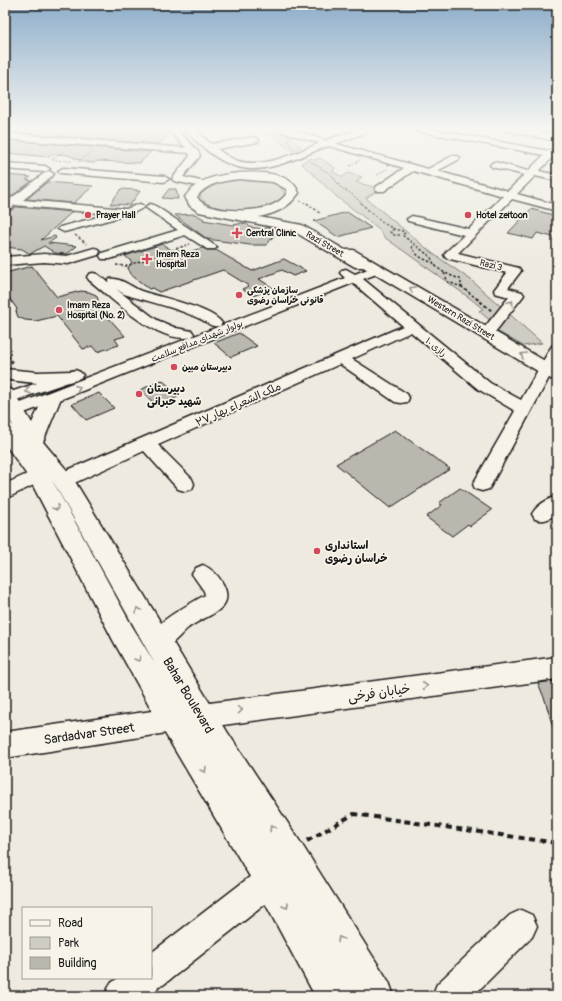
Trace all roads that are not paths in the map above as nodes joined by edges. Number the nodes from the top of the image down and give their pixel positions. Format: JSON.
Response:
{"nodes":[{"id":1,"x":43,"y":175,"type":"edge"},
{"id":2,"x":80,"y":175,"type":"edge"},
{"id":3,"x":172,"y":175,"type":"edge"},
{"id":4,"x":270,"y":175,"type":"edge"},
{"id":5,"x":401,"y":175,"type":"edge"},
{"id":6,"x":439,"y":175,"type":"edge"},
{"id":7,"x":529,"y":175,"type":"edge"},
{"id":8,"x":540,"y":175,"type":"edge"},
{"id":9,"x":231,"y":177,"type":"joint"},
{"id":10,"x":271,"y":178,"type":"junction"},
{"id":11,"x":557,"y":178,"type":"edge"},
{"id":12,"x":201,"y":184,"type":"junction"},
{"id":13,"x":380,"y":189,"type":"dead end"},
{"id":14,"x":157,"y":192,"type":"junction"},
{"id":15,"x":510,"y":194,"type":"junction"},
{"id":16,"x":286,"y":202,"type":"junction"},
{"id":17,"x":8,"y":205,"type":"edge"},
{"id":18,"x":557,"y":208,"type":"edge"},
{"id":19,"x":123,"y":213,"type":"junction"},
{"id":20,"x":218,"y":213,"type":"junction"},
{"id":21,"x":412,"y":219,"type":"dead end"},
{"id":22,"x":186,"y":230,"type":"junction"},
{"id":23,"x":470,"y":233,"type":"junction"},
{"id":24,"x":206,"y":244,"type":"road end"},
{"id":25,"x":99,"y":254,"type":"junction"},
{"id":26,"x":5,"y":261,"type":"edge"},
{"id":27,"x":368,"y":265,"type":"junction"},
{"id":28,"x":104,"y":275,"type":"junction"},
{"id":29,"x":347,"y":276,"type":"junction"},
{"id":30,"x":215,"y":323,"type":"junction"},
{"id":31,"x":412,"y":327,"type":"junction"},
{"id":32,"x":487,"y":333,"type":"junction"},
{"id":33,"x":187,"y":334,"type":"junction"},
{"id":34,"x":557,"y":349,"type":"edge"},
{"id":35,"x":341,"y":358,"type":"junction"},
{"id":36,"x":551,"y":372,"type":"edge"},
{"id":37,"x":5,"y":374,"type":"edge"},
{"id":38,"x":71,"y":376,"type":"junction"},
{"id":39,"x":55,"y":392,"type":"junction"},
{"id":40,"x":401,"y":398,"type":"dead end"},
{"id":41,"x":524,"y":409,"type":"junction"},
{"id":42,"x":11,"y":420,"type":"edge"},
{"id":43,"x":147,"y":444,"type":"junction"},
{"id":44,"x":51,"y":477,"type":"junction"},
{"id":45,"x":184,"y":484,"type":"dead end"},
{"id":46,"x":482,"y":484,"type":"dead end"},
{"id":47,"x":5,"y":492,"type":"edge"},
{"id":48,"x":557,"y":503,"type":"edge"},
{"id":49,"x":542,"y":514,"type":"dead end"},
{"id":50,"x":203,"y":574,"type":"dead end"},
{"id":51,"x":157,"y":643,"type":"junction"},
{"id":52,"x":557,"y":668,"type":"edge"},
{"id":53,"x":202,"y":716,"type":"junction"},
{"id":54,"x":173,"y":720,"type":"junction"},
{"id":55,"x":5,"y":745,"type":"edge"},
{"id":56,"x":271,"y":880,"type":"junction"},
{"id":57,"x":521,"y":926,"type":"dead end"},
{"id":58,"x":354,"y":961,"type":"junction"},
{"id":59,"x":152,"y":973,"type":"edge"},
{"id":60,"x":144,"y":979,"type":"edge"},
{"id":61,"x":122,"y":996,"type":"edge"},
{"id":62,"x":336,"y":996,"type":"edge"},
{"id":63,"x":375,"y":996,"type":"edge"},
{"id":64,"x":394,"y":996,"type":"edge"},
{"id":65,"x":450,"y":996,"type":"edge"}],
"edges":[{"from":1,"to":17,"type":"street"},
{"from":2,"to":14,"type":"street"},
{"from":3,"to":14,"type":"street"},
{"from":4,"to":10,"type":"main road"},
{"from":5,"to":13,"type":"street"},
{"from":6,"to":15,"type":"street"},
{"from":7,"to":15,"type":"street"},
{"from":8,"to":11,"type":"street"},
{"from":9,"to":10,"type":"main road"},
{"from":9,"to":12,"type":"main road"},
{"from":10,"to":16,"type":"main road"},
{"from":12,"to":14,"type":"street"},
{"from":12,"to":20,"type":"main road"},
{"from":14,"to":19,"type":"street"},
{"from":14,"to":22,"type":"street"},
{"from":15,"to":18,"type":"street"},
{"from":15,"to":23,"type":"street"},
{"from":16,"to":20,"type":"main road"},
{"from":16,"to":27,"type":"main road","name":"Razi Street"},
{"from":17,"to":19,"type":"street"},
{"from":19,"to":25,"type":"street"},
{"from":20,"to":27,"type":"main road","name":"Razi Street"},
{"from":21,"to":23,"type":"street"},
{"from":22,"to":24,"type":"street"},
{"from":22,"to":25,"type":"street"},
{"from":32,"to":23,"type":"street","name":"Razi 3","one_way":true},
{"from":25,"to":26,"type":"street"},
{"from":25,"to":28,"type":"street"},
{"from":27,"to":29,"type":"street","name":"بولوار شهدای مدافع سلامت"},
{"from":32,"to":27,"type":"main road","name":"Western Razi Street","one_way":true},
{"from":28,"to":30,"type":"street"},
{"from":28,"to":33,"type":"street"},
{"from":29,"to":30,"type":"street","name":"بولوار شهدای مدافع سلامت"},
{"from":29,"to":31,"type":"street","name":"رازی ۱۰"},
{"from":39,"to":29,"type":"street","name":"بولوار شهدای مدافع سلامت","one_way":true},
{"from":30,"to":33,"type":"street","name":"بولوار شهدای مدافع سلامت"},
{"from":31,"to":35,"type":"street","name":"ملک الشعراء بهار ۲۷"},
{"from":31,"to":41,"type":"street","name":"رازی ۱۰"},
{"from":36,"to":32,"type":"main road","name":"Western Razi Street","one_way":true},
{"from":33,"to":38,"type":"street","name":"بولوار شهدای مدافع سلامت"},
{"from":34,"to":36,"type":"street"},
{"from":35,"to":40,"type":"street"},
{"from":35,"to":43,"type":"street","name":"ملک الشعراء بهار ۲۷"},
{"from":36,"to":41,"type":"street"},
{"from":38,"to":37,"type":"main road","one_way":true},
{"from":38,"to":39,"type":"street","name":"بولوار شهدای مدافع سلامت"},
{"from":39,"to":42,"type":"main road"},
{"from":39,"to":42,"type":"street","name":"بولوار شهدای مدافع سلامت"},
{"from":41,"to":46,"type":"street"},
{"from":42,"to":44,"type":"main road","name":"Bahar Boulevard"},
{"from":43,"to":44,"type":"street","name":"ملک الشعراء بهار ۲۷"},
{"from":43,"to":45,"type":"street"},
{"from":44,"to":47,"type":"street","name":"ملک الشعراء بهار ۲۷"},
{"from":51,"to":44,"type":"main road","name":"Bahar Boulevard","one_way":true},
{"from":44,"to":54,"type":"main road","name":"Bahar Boulevard","one_way":true},
{"from":48,"to":49,"type":"street"},
{"from":50,"to":51,"type":"street"},
{"from":51,"to":53,"type":"main road","name":"Bahar Boulevard"},
{"from":53,"to":52,"type":"street","name":"خیابان فرخی","one_way":true},
{"from":53,"to":54,"type":"main road"},
{"from":58,"to":53,"type":"main road","name":"Bahar Boulevard","one_way":true},
{"from":54,"to":55,"type":"street","name":"Sardadvar Street"},
{"from":54,"to":56,"type":"main road","name":"Bahar Boulevard","one_way":true},
{"from":56,"to":59,"type":"street"},
{"from":56,"to":62,"type":"main road","name":"Bahar Boulevard","one_way":true},
{"from":57,"to":65,"type":"street"},
{"from":58,"to":63,"type":"main road","name":"Bahar Boulevard"},
{"from":58,"to":64,"type":"street"},
{"from":60,"to":61,"type":"street"}]}
